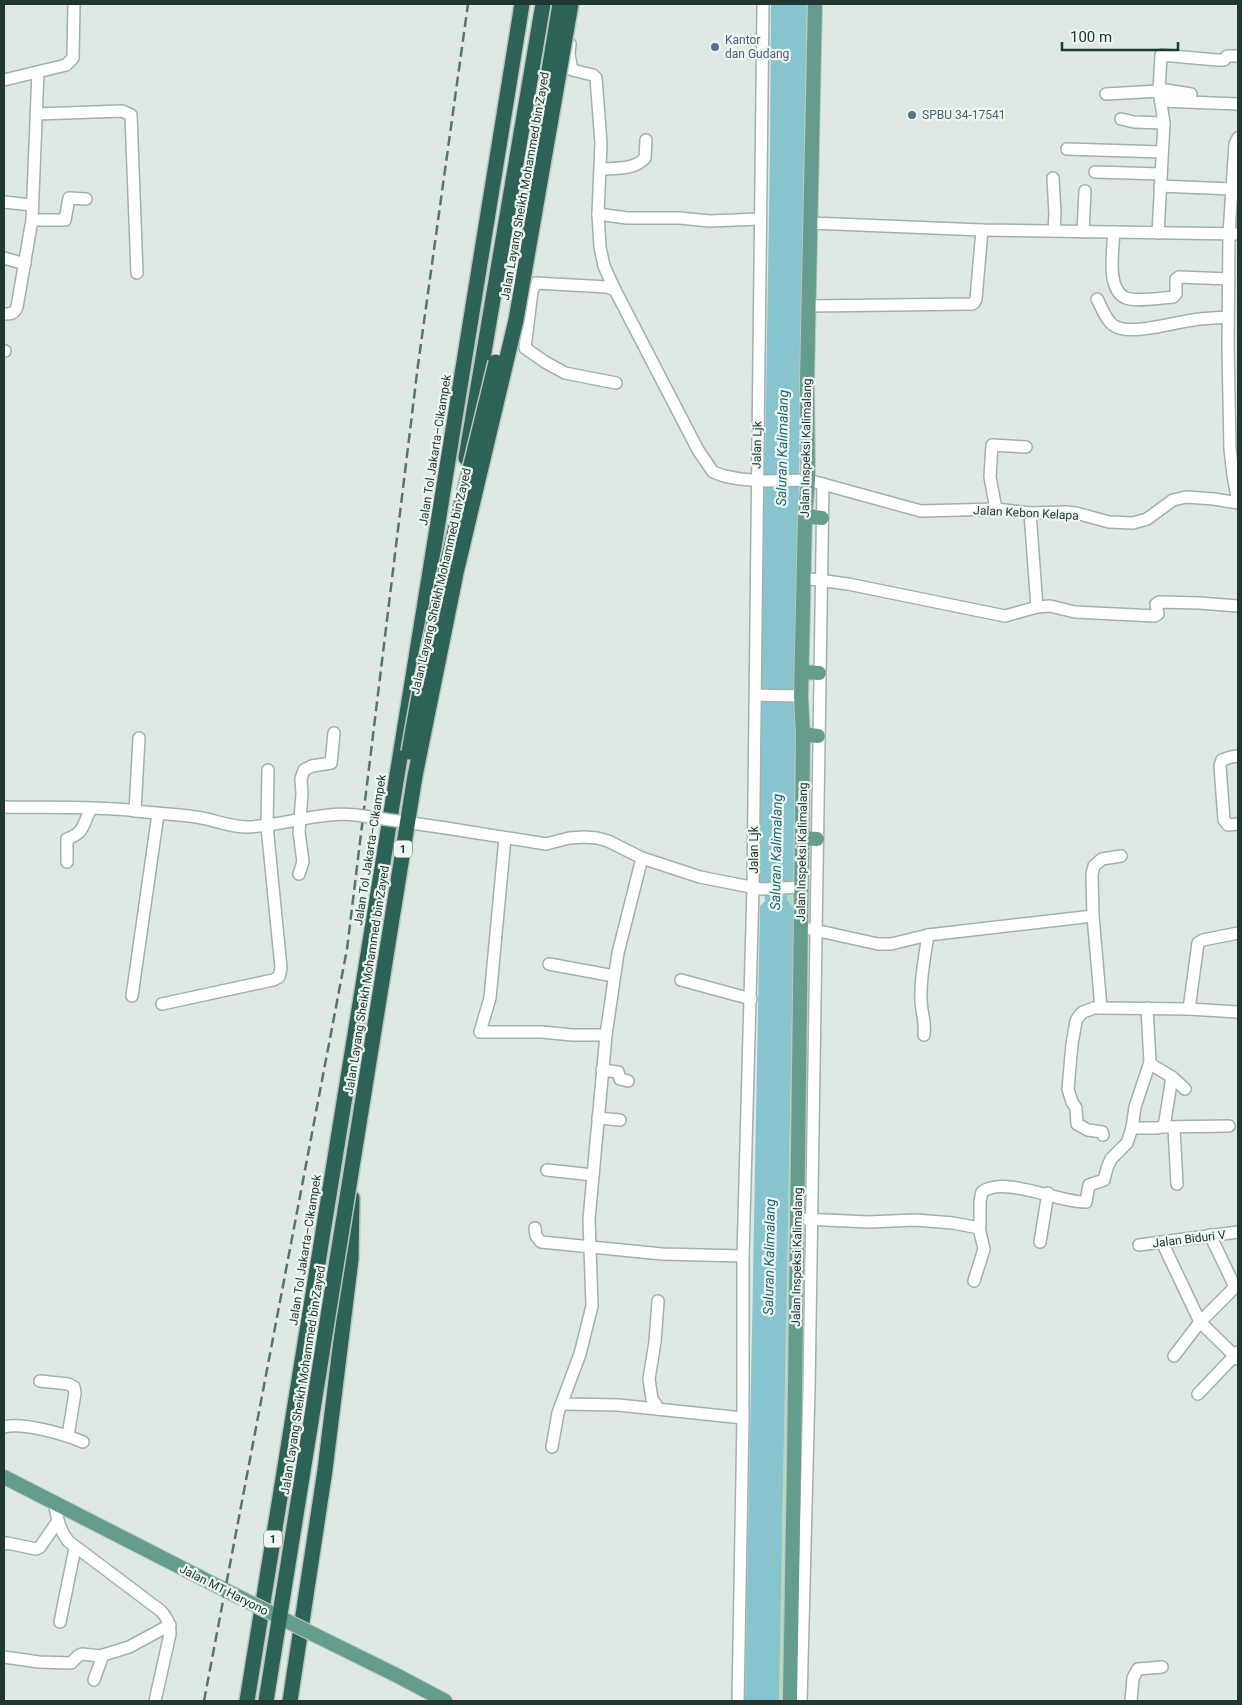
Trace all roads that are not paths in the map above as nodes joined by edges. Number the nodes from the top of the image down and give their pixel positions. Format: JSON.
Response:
{"nodes":[{"id":1,"x":74,"y":4,"type":"edge"},
{"id":2,"x":522,"y":4,"type":"edge"},
{"id":3,"x":543,"y":4,"type":"edge"},
{"id":4,"x":560,"y":4,"type":"edge"},
{"id":5,"x":571,"y":4,"type":"edge"},
{"id":6,"x":576,"y":4,"type":"edge"},
{"id":7,"x":763,"y":4,"type":"edge"},
{"id":8,"x":815,"y":4,"type":"edge"},
{"id":9,"x":1238,"y":56,"type":"edge"},
{"id":10,"x":38,"y":72,"type":"junction"},
{"id":11,"x":4,"y":80,"type":"edge"},
{"id":12,"x":1106,"y":94,"type":"dead end"},
{"id":13,"x":1160,"y":94,"type":"junction"},
{"id":14,"x":1191,"y":94,"type":"dead end"},
{"id":15,"x":1238,"y":104,"type":"edge"},
{"id":16,"x":37,"y":114,"type":"junction"},
{"id":17,"x":1120,"y":119,"type":"dead end"},
{"id":18,"x":1164,"y":123,"type":"junction"},
{"id":19,"x":1238,"y":138,"type":"edge"},
{"id":20,"x":646,"y":140,"type":"dead end"},
{"id":21,"x":1067,"y":150,"type":"dead end"},
{"id":22,"x":1162,"y":152,"type":"junction"},
{"id":23,"x":601,"y":169,"type":"junction"},
{"id":24,"x":1096,"y":172,"type":"dead end"},
{"id":25,"x":1053,"y":178,"type":"dead end"},
{"id":26,"x":1161,"y":180,"type":"junction"},
{"id":27,"x":1232,"y":190,"type":"junction"},
{"id":28,"x":1085,"y":191,"type":"dead end"},
{"id":29,"x":86,"y":199,"type":"dead end"},
{"id":30,"x":4,"y":202,"type":"edge"},
{"id":31,"x":32,"y":205,"type":"junction"},
{"id":32,"x":598,"y":214,"type":"junction"},
{"id":33,"x":760,"y":219,"type":"junction"},
{"id":34,"x":32,"y":220,"type":"junction"},
{"id":35,"x":811,"y":224,"type":"junction"},
{"id":36,"x":982,"y":230,"type":"junction"},
{"id":37,"x":1054,"y":231,"type":"junction"},
{"id":38,"x":1083,"y":232,"type":"junction"},
{"id":39,"x":1114,"y":232,"type":"junction"},
{"id":40,"x":1158,"y":233,"type":"junction"},
{"id":41,"x":1234,"y":234,"type":"edge"},
{"id":42,"x":4,"y":258,"type":"edge"},
{"id":43,"x":25,"y":264,"type":"junction"},
{"id":44,"x":137,"y":273,"type":"dead end"},
{"id":45,"x":1232,"y":274,"type":"edge"},
{"id":46,"x":615,"y":290,"type":"junction"},
{"id":47,"x":1097,"y":299,"type":"dead end"},
{"id":48,"x":1233,"y":305,"type":"edge"},
{"id":49,"x":810,"y":306,"type":"junction"},
{"id":50,"x":4,"y":314,"type":"edge"},
{"id":51,"x":1228,"y":317,"type":"junction"},
{"id":52,"x":616,"y":383,"type":"dead end"},
{"id":53,"x":1026,"y":447,"type":"dead end"},
{"id":54,"x":804,"y":480,"type":"junction"},
{"id":55,"x":761,"y":481,"type":"junction"},
{"id":56,"x":823,"y":484,"type":"junction"},
{"id":57,"x":1238,"y":503,"type":"edge"},
{"id":58,"x":996,"y":509,"type":"junction"},
{"id":59,"x":1030,"y":513,"type":"junction"},
{"id":60,"x":805,"y":516,"type":"junction"},
{"id":61,"x":822,"y":518,"type":"junction"},
{"id":62,"x":804,"y":578,"type":"junction"},
{"id":63,"x":821,"y":580,"type":"junction"},
{"id":64,"x":1238,"y":606,"type":"edge"},
{"id":65,"x":1037,"y":607,"type":"junction"},
{"id":66,"x":803,"y":672,"type":"junction"},
{"id":67,"x":819,"y":673,"type":"junction"},
{"id":68,"x":758,"y":695,"type":"junction"},
{"id":69,"x":799,"y":696,"type":"junction"},
{"id":70,"x":334,"y":733,"type":"dead end"},
{"id":71,"x":803,"y":734,"type":"junction"},
{"id":72,"x":818,"y":736,"type":"junction"},
{"id":73,"x":140,"y":738,"type":"dead end"},
{"id":74,"x":1238,"y":756,"type":"edge"},
{"id":75,"x":268,"y":770,"type":"dead end"},
{"id":76,"x":4,"y":807,"type":"edge"},
{"id":77,"x":91,"y":809,"type":"junction"},
{"id":78,"x":135,"y":811,"type":"junction"},
{"id":79,"x":158,"y":814,"type":"junction"},
{"id":80,"x":300,"y":819,"type":"junction"},
{"id":81,"x":1238,"y":824,"type":"edge"},
{"id":82,"x":267,"y":826,"type":"junction"},
{"id":83,"x":505,"y":838,"type":"junction"},
{"id":84,"x":802,"y":838,"type":"junction"},
{"id":85,"x":817,"y":839,"type":"junction"},
{"id":86,"x":1121,"y":856,"type":"dead end"},
{"id":87,"x":642,"y":858,"type":"junction"},
{"id":88,"x":68,"y":862,"type":"dead end"},
{"id":89,"x":299,"y":874,"type":"dead end"},
{"id":90,"x":757,"y":888,"type":"junction"},
{"id":91,"x":795,"y":888,"type":"junction"},
{"id":92,"x":1093,"y":916,"type":"junction"},
{"id":93,"x":801,"y":927,"type":"junction"},
{"id":94,"x":815,"y":930,"type":"junction"},
{"id":95,"x":1238,"y":933,"type":"edge"},
{"id":96,"x":928,"y":935,"type":"junction"},
{"id":97,"x":549,"y":964,"type":"dead end"},
{"id":98,"x":614,"y":976,"type":"junction"},
{"id":99,"x":681,"y":980,"type":"dead end"},
{"id":100,"x":132,"y":996,"type":"dead end"},
{"id":101,"x":751,"y":999,"type":"junction"},
{"id":102,"x":162,"y":1004,"type":"dead end"},
{"id":103,"x":1101,"y":1008,"type":"junction"},
{"id":104,"x":1147,"y":1008,"type":"junction"},
{"id":105,"x":1189,"y":1009,"type":"junction"},
{"id":106,"x":1238,"y":1012,"type":"edge"},
{"id":107,"x":606,"y":1035,"type":"junction"},
{"id":108,"x":924,"y":1035,"type":"dead end"},
{"id":109,"x":1150,"y":1062,"type":"junction"},
{"id":110,"x":602,"y":1070,"type":"junction"},
{"id":111,"x":1172,"y":1077,"type":"junction"},
{"id":112,"x":628,"y":1081,"type":"dead end"},
{"id":113,"x":1185,"y":1089,"type":"dead end"},
{"id":114,"x":598,"y":1118,"type":"junction"},
{"id":115,"x":620,"y":1120,"type":"dead end"},
{"id":116,"x":1229,"y":1126,"type":"dead end"},
{"id":117,"x":1161,"y":1127,"type":"junction"},
{"id":118,"x":1132,"y":1128,"type":"junction"},
{"id":119,"x":1174,"y":1128,"type":"junction"},
{"id":120,"x":1103,"y":1135,"type":"dead end"},
{"id":121,"x":547,"y":1170,"type":"dead end"},
{"id":122,"x":352,"y":1171,"type":"junction"},
{"id":123,"x":592,"y":1175,"type":"junction"},
{"id":124,"x":1176,"y":1184,"type":"dead end"},
{"id":125,"x":1048,"y":1194,"type":"junction"},
{"id":126,"x":804,"y":1219,"type":"junction"},
{"id":127,"x":535,"y":1228,"type":"dead end"},
{"id":128,"x":979,"y":1228,"type":"junction"},
{"id":129,"x":1238,"y":1232,"type":"edge"},
{"id":130,"x":1210,"y":1235,"type":"junction"},
{"id":131,"x":1040,"y":1242,"type":"dead end"},
{"id":132,"x":1162,"y":1242,"type":"junction"},
{"id":133,"x":1139,"y":1245,"type":"dead end"},
{"id":134,"x":590,"y":1248,"type":"junction"},
{"id":135,"x":743,"y":1256,"type":"junction"},
{"id":136,"x":974,"y":1281,"type":"dead end"},
{"id":137,"x":1236,"y":1285,"type":"edge"},
{"id":138,"x":658,"y":1300,"type":"dead end"},
{"id":139,"x":1200,"y":1322,"type":"junction"},
{"id":140,"x":1174,"y":1356,"type":"dead end"},
{"id":141,"x":1237,"y":1356,"type":"edge"},
{"id":142,"x":40,"y":1381,"type":"dead end"},
{"id":143,"x":1198,"y":1394,"type":"dead end"},
{"id":144,"x":564,"y":1402,"type":"junction"},
{"id":145,"x":659,"y":1409,"type":"junction"},
{"id":146,"x":743,"y":1418,"type":"junction"},
{"id":147,"x":4,"y":1427,"type":"edge"},
{"id":148,"x":68,"y":1436,"type":"junction"},
{"id":149,"x":83,"y":1442,"type":"dead end"},
{"id":150,"x":552,"y":1447,"type":"dead end"},
{"id":151,"x":4,"y":1477,"type":"edge"},
{"id":152,"x":54,"y":1502,"type":"junction"},
{"id":153,"x":58,"y":1521,"type":"junction"},
{"id":154,"x":4,"y":1544,"type":"edge"},
{"id":155,"x":75,"y":1548,"type":"junction"},
{"id":156,"x":60,"y":1622,"type":"dead end"},
{"id":157,"x":170,"y":1625,"type":"junction"},
{"id":158,"x":103,"y":1655,"type":"junction"},
{"id":159,"x":4,"y":1657,"type":"edge"},
{"id":160,"x":1162,"y":1667,"type":"dead end"},
{"id":161,"x":94,"y":1680,"type":"dead end"},
{"id":162,"x":155,"y":1701,"type":"edge"},
{"id":163,"x":247,"y":1701,"type":"edge"},
{"id":164,"x":258,"y":1701,"type":"edge"},
{"id":165,"x":266,"y":1701,"type":"edge"},
{"id":166,"x":271,"y":1701,"type":"edge"},
{"id":167,"x":290,"y":1701,"type":"edge"},
{"id":168,"x":445,"y":1701,"type":"edge"},
{"id":169,"x":738,"y":1701,"type":"edge"},
{"id":170,"x":790,"y":1701,"type":"edge"},
{"id":171,"x":802,"y":1701,"type":"edge"},
{"id":172,"x":1131,"y":1701,"type":"edge"}],
"edges":[{"from":1,"to":10,"type":"street"},
{"from":2,"to":163,"type":"highway","name":"Jalan Tol Jakarta–Cikampek","number":"1"},
{"from":3,"to":122,"type":"highway","number":"1"},
{"from":4,"to":164,"type":"highway","name":"Jalan Layang Sheikh Mohammed bin Zayed","number":"1","bridge":true},
{"from":5,"to":165,"type":"highway","name":"Jalan Layang Sheikh Mohammed bin Zayed","number":"1","bridge":true},
{"from":6,"to":23,"type":"street"},
{"from":7,"to":33,"type":"street","name":"Jalan Ljk"},
{"from":8,"to":35,"type":"main road","name":"Jalan Inspeksi Kalimalang"},
{"from":9,"to":13,"type":"street"},
{"from":10,"to":11,"type":"street"},
{"from":10,"to":16,"type":"street"},
{"from":12,"to":13,"type":"street"},
{"from":13,"to":14,"type":"street"},
{"from":13,"to":15,"type":"street"},
{"from":13,"to":18,"type":"street"},
{"from":16,"to":31,"type":"street"},
{"from":16,"to":44,"type":"street"},
{"from":17,"to":18,"type":"street"},
{"from":18,"to":22,"type":"street"},
{"from":19,"to":27,"type":"street"},
{"from":20,"to":23,"type":"street"},
{"from":21,"to":22,"type":"street"},
{"from":22,"to":26,"type":"street"},
{"from":23,"to":32,"type":"street"},
{"from":24,"to":26,"type":"street"},
{"from":25,"to":37,"type":"street"},
{"from":26,"to":27,"type":"street"},
{"from":26,"to":40,"type":"street"},
{"from":27,"to":41,"type":"street"},
{"from":28,"to":38,"type":"street"},
{"from":29,"to":34,"type":"street"},
{"from":30,"to":31,"type":"street"},
{"from":31,"to":34,"type":"street"},
{"from":32,"to":33,"type":"street"},
{"from":32,"to":46,"type":"street"},
{"from":33,"to":55,"type":"street","name":"Jalan Ljk"},
{"from":34,"to":43,"type":"street"},
{"from":35,"to":36,"type":"street"},
{"from":35,"to":49,"type":"main road","name":"Jalan Inspeksi Kalimalang"},
{"from":36,"to":37,"type":"street"},
{"from":36,"to":49,"type":"street"},
{"from":37,"to":38,"type":"street"},
{"from":38,"to":39,"type":"street"},
{"from":39,"to":40,"type":"street"},
{"from":39,"to":45,"type":"street"},
{"from":40,"to":41,"type":"street"},
{"from":41,"to":45,"type":"street"},
{"from":42,"to":43,"type":"street"},
{"from":43,"to":50,"type":"street"},
{"from":45,"to":48,"type":"street"},
{"from":46,"to":52,"type":"street"},
{"from":46,"to":55,"type":"street","name":"Jalan Kebon Kelapa"},
{"from":47,"to":51,"type":"street"},
{"from":48,"to":51,"type":"street"},
{"from":49,"to":54,"type":"main road","name":"Jalan Inspeksi Kalimalang"},
{"from":51,"to":57,"type":"street"},
{"from":53,"to":58,"type":"street"},
{"from":54,"to":55,"type":"street","name":"Jalan Kebon Kelapa"},
{"from":54,"to":56,"type":"street","name":"Jalan Kebon Kelapa"},
{"from":54,"to":60,"type":"main road","name":"Jalan Inspeksi Kalimalang"},
{"from":55,"to":68,"type":"street","name":"Jalan Ljk"},
{"from":56,"to":58,"type":"street","name":"Jalan Kebon Kelapa"},
{"from":56,"to":61,"type":"street","name":"Jalan Inspeksi Kalimalang"},
{"from":57,"to":59,"type":"street","name":"Jalan Kebon Kelapa"},
{"from":58,"to":59,"type":"street","name":"Jalan Kebon Kelapa"},
{"from":59,"to":65,"type":"street"},
{"from":60,"to":61,"type":"main road"},
{"from":60,"to":62,"type":"main road","name":"Jalan Inspeksi Kalimalang"},
{"from":61,"to":63,"type":"street","name":"Jalan Inspeksi Kalimalang"},
{"from":62,"to":63,"type":"street"},
{"from":62,"to":66,"type":"main road","name":"Jalan Inspeksi Kalimalang"},
{"from":63,"to":65,"type":"street"},
{"from":63,"to":67,"type":"street","name":"Jalan Inspeksi Kalimalang"},
{"from":64,"to":65,"type":"street"},
{"from":66,"to":67,"type":"main road"},
{"from":66,"to":69,"type":"main road","name":"Jalan Inspeksi Kalimalang"},
{"from":67,"to":72,"type":"street","name":"Jalan Inspeksi Kalimalang"},
{"from":68,"to":69,"type":"street"},
{"from":68,"to":90,"type":"street","name":"Jalan Ljk"},
{"from":69,"to":71,"type":"main road","name":"Jalan Inspeksi Kalimalang"},
{"from":70,"to":80,"type":"street"},
{"from":71,"to":72,"type":"main road"},
{"from":71,"to":84,"type":"main road","name":"Jalan Inspeksi Kalimalang"},
{"from":72,"to":85,"type":"street","name":"Jalan Inspeksi Kalimalang"},
{"from":73,"to":78,"type":"street"},
{"from":74,"to":81,"type":"street"},
{"from":75,"to":82,"type":"street"},
{"from":76,"to":77,"type":"street"},
{"from":77,"to":78,"type":"street"},
{"from":77,"to":88,"type":"street"},
{"from":78,"to":79,"type":"street"},
{"from":79,"to":82,"type":"street"},
{"from":79,"to":100,"type":"street"},
{"from":80,"to":82,"type":"street"},
{"from":80,"to":83,"type":"street","bridge":true},
{"from":80,"to":89,"type":"street"},
{"from":82,"to":102,"type":"street"},
{"from":83,"to":87,"type":"street"},
{"from":83,"to":107,"type":"street"},
{"from":84,"to":85,"type":"main road"},
{"from":84,"to":91,"type":"main road","name":"Jalan Inspeksi Kalimalang"},
{"from":85,"to":94,"type":"street","name":"Jalan Inspeksi Kalimalang"},
{"from":86,"to":92,"type":"street"},
{"from":87,"to":90,"type":"street"},
{"from":87,"to":98,"type":"street"},
{"from":90,"to":91,"type":"street"},
{"from":90,"to":101,"type":"street","name":"Jalan Ljk"},
{"from":91,"to":93,"type":"main road","name":"Jalan Inspeksi Kalimalang"},
{"from":92,"to":96,"type":"street"},
{"from":92,"to":103,"type":"street"},
{"from":93,"to":94,"type":"street"},
{"from":93,"to":126,"type":"main road","name":"Jalan Inspeksi Kalimalang"},
{"from":94,"to":96,"type":"street"},
{"from":94,"to":126,"type":"street","name":"Jalan Inspeksi Kalimalang"},
{"from":95,"to":105,"type":"street"},
{"from":96,"to":108,"type":"street"},
{"from":97,"to":98,"type":"street"},
{"from":98,"to":107,"type":"street"},
{"from":99,"to":101,"type":"street"},
{"from":101,"to":135,"type":"street","name":"Jalan Ljk"},
{"from":103,"to":104,"type":"street"},
{"from":103,"to":120,"type":"street"},
{"from":104,"to":105,"type":"street"},
{"from":104,"to":109,"type":"street"},
{"from":105,"to":106,"type":"street"},
{"from":107,"to":110,"type":"street"},
{"from":109,"to":111,"type":"street"},
{"from":109,"to":118,"type":"street"},
{"from":110,"to":112,"type":"street"},
{"from":110,"to":114,"type":"street"},
{"from":111,"to":113,"type":"street"},
{"from":111,"to":117,"type":"street"},
{"from":114,"to":115,"type":"street"},
{"from":114,"to":123,"type":"street"},
{"from":116,"to":119,"type":"street"},
{"from":117,"to":118,"type":"street"},
{"from":117,"to":119,"type":"street"},
{"from":118,"to":125,"type":"street"},
{"from":119,"to":124,"type":"street"},
{"from":121,"to":123,"type":"street"},
{"from":122,"to":166,"type":"highway","number":"1"},
{"from":122,"to":167,"type":"highway"},
{"from":123,"to":134,"type":"street"},
{"from":125,"to":128,"type":"street"},
{"from":125,"to":131,"type":"street"},
{"from":126,"to":128,"type":"street"},
{"from":126,"to":170,"type":"main road","name":"Jalan Inspeksi Kalimalang"},
{"from":126,"to":171,"type":"street","name":"Jalan Inspeksi Kalimalang"},
{"from":127,"to":134,"type":"street"},
{"from":128,"to":136,"type":"street"},
{"from":129,"to":130,"type":"street","name":"Jalan Biduri V"},
{"from":130,"to":132,"type":"street","name":"Jalan Biduri V"},
{"from":130,"to":137,"type":"street"},
{"from":132,"to":133,"type":"street","name":"Jalan Biduri V"},
{"from":132,"to":139,"type":"street"},
{"from":134,"to":135,"type":"street"},
{"from":134,"to":144,"type":"street"},
{"from":135,"to":146,"type":"street","name":"Jalan Ljk"},
{"from":137,"to":139,"type":"street"},
{"from":138,"to":145,"type":"street"},
{"from":139,"to":140,"type":"street"},
{"from":139,"to":141,"type":"street"},
{"from":141,"to":143,"type":"street"},
{"from":142,"to":148,"type":"street"},
{"from":144,"to":145,"type":"street"},
{"from":144,"to":150,"type":"street"},
{"from":145,"to":146,"type":"street"},
{"from":146,"to":169,"type":"street","name":"Jalan Ljk"},
{"from":147,"to":148,"type":"street"},
{"from":148,"to":149,"type":"street"},
{"from":151,"to":152,"type":"main road","name":"Jalan MT Haryono"},
{"from":152,"to":153,"type":"street"},
{"from":152,"to":168,"type":"main road","name":"Jalan MT Haryono","bridge":true},
{"from":153,"to":154,"type":"street"},
{"from":153,"to":155,"type":"street"},
{"from":155,"to":156,"type":"street"},
{"from":155,"to":157,"type":"street"},
{"from":157,"to":158,"type":"street"},
{"from":157,"to":162,"type":"street"},
{"from":158,"to":159,"type":"street"},
{"from":158,"to":161,"type":"street"},
{"from":160,"to":172,"type":"street"}]}
